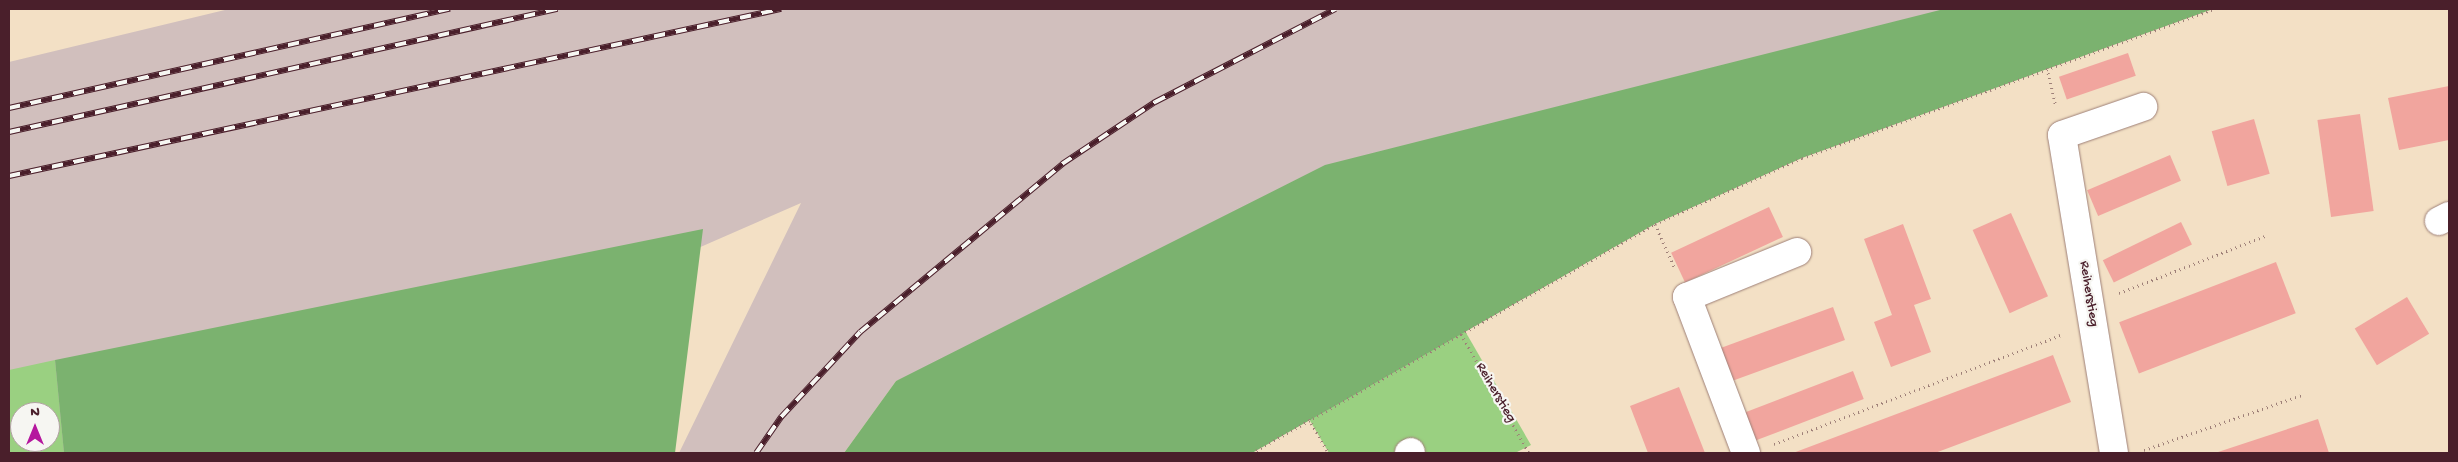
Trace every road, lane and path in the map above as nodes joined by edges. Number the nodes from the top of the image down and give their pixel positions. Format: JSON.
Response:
{"nodes":[{"id":1,"x":2214,"y":9,"type":"edge"},
{"id":2,"x":2143,"y":107,"type":"dead end"},
{"id":3,"x":1655,"y":224,"type":"junction"},
{"id":4,"x":2265,"y":236,"type":"dead end"},
{"id":5,"x":1797,"y":252,"type":"dead end"},
{"id":6,"x":1687,"y":297,"type":"junction"},
{"id":7,"x":2091,"y":313,"type":"junction"},
{"id":8,"x":1460,"y":334,"type":"junction"},
{"id":9,"x":2302,"y":396,"type":"dead end"},
{"id":10,"x":1309,"y":419,"type":"junction"},
{"id":11,"x":1758,"y":450,"type":"edge"},
{"id":12,"x":1252,"y":453,"type":"edge"},
{"id":13,"x":1329,"y":453,"type":"edge"},
{"id":14,"x":1529,"y":453,"type":"edge"},
{"id":15,"x":2114,"y":453,"type":"edge"},
{"id":16,"x":2135,"y":453,"type":"edge"}],
"edges":[{"from":1,"to":3,"type":"path"},
{"from":2,"to":7,"type":"street","name":"Reiherstieg"},
{"from":3,"to":6,"type":"path"},
{"from":3,"to":8,"type":"path"},
{"from":4,"to":7,"type":"path"},
{"from":5,"to":6,"type":"street"},
{"from":6,"to":11,"type":"street"},
{"from":7,"to":11,"type":"path"},
{"from":7,"to":15,"type":"street","name":"Reiherstieg"},
{"from":8,"to":10,"type":"path"},
{"from":8,"to":14,"type":"path","name":"Reiherstieg"},
{"from":9,"to":16,"type":"path"},
{"from":10,"to":12,"type":"path"},
{"from":10,"to":13,"type":"path"}]}
